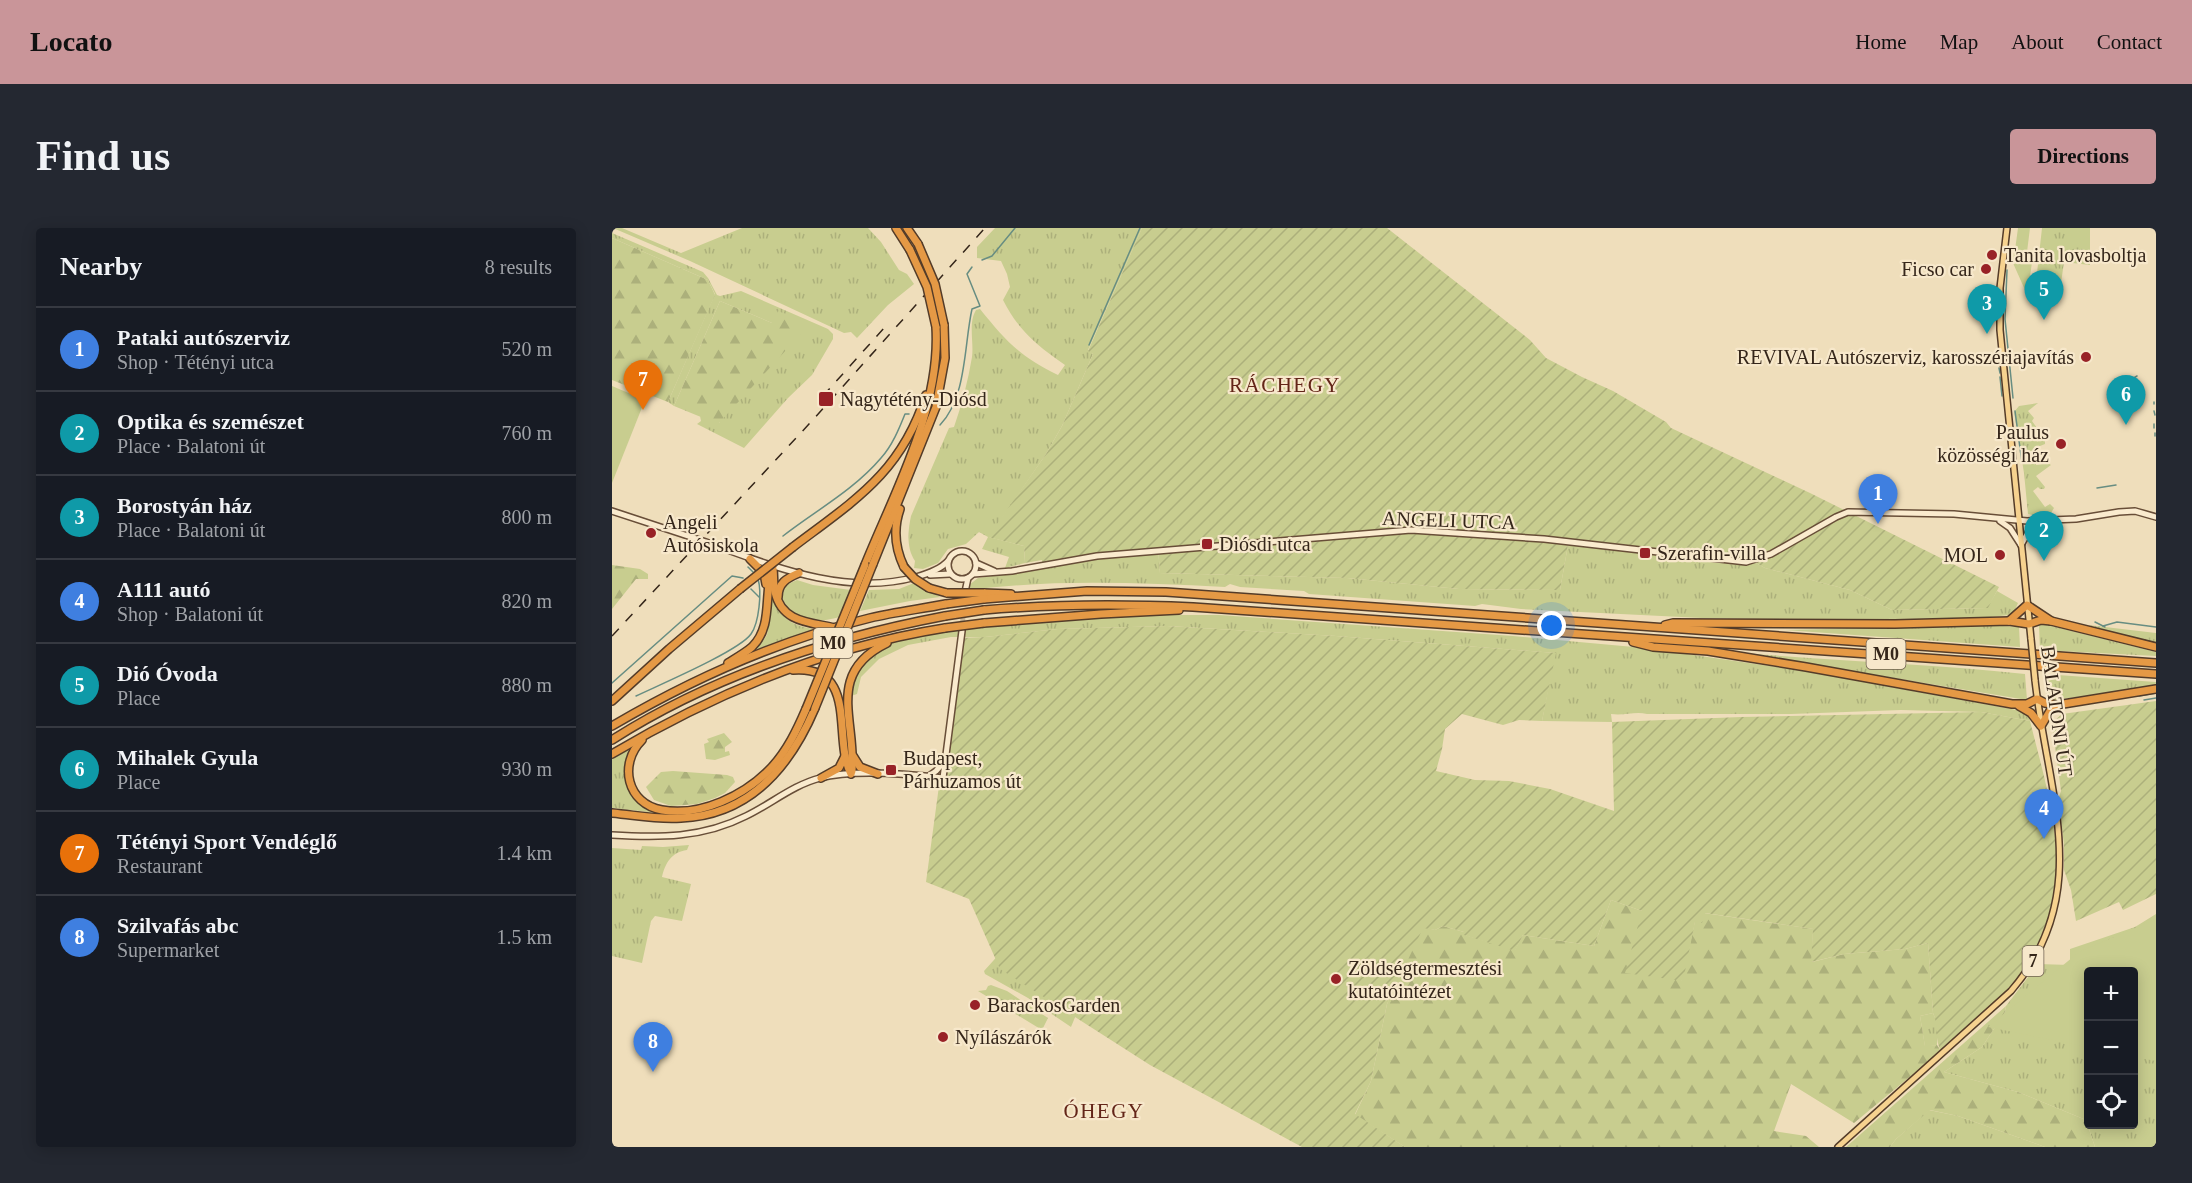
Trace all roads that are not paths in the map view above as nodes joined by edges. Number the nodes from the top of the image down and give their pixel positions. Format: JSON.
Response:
{"nodes":[{"id":1,"x":896,"y":228,"type":"edge"},
{"id":2,"x":906,"y":228,"type":"edge"},
{"id":3,"x":2007,"y":228,"type":"edge"},
{"id":4,"x":940,"y":326,"type":"junction"},
{"id":5,"x":936,"y":364,"type":"junction"},
{"id":6,"x":908,"y":480,"type":"junction"},
{"id":7,"x":612,"y":511,"type":"edge"},
{"id":8,"x":2156,"y":517,"type":"edge"},
{"id":9,"x":1996,"y":519,"type":"junction"},
{"id":10,"x":2019,"y":521,"type":"junction"},
{"id":11,"x":2042,"y":521,"type":"junction"},
{"id":12,"x":2021,"y":545,"type":"junction"},
{"id":13,"x":750,"y":559,"type":"junction"},
{"id":14,"x":948,"y":561,"type":"junction"},
{"id":15,"x":976,"y":563,"type":"junction"},
{"id":16,"x":869,"y":565,"type":"junction"},
{"id":17,"x":773,"y":566,"type":"junction"},
{"id":18,"x":1001,"y":572,"type":"junction"},
{"id":19,"x":799,"y":573,"type":"junction"},
{"id":20,"x":922,"y":576,"type":"junction"},
{"id":21,"x":953,"y":576,"type":"junction"},
{"id":22,"x":971,"y":576,"type":"junction"},
{"id":23,"x":768,"y":590,"type":"junction"},
{"id":24,"x":984,"y":596,"type":"junction"},
{"id":25,"x":779,"y":603,"type":"junction"},
{"id":26,"x":2027,"y":605,"type":"junction"},
{"id":27,"x":1193,"y":607,"type":"junction"},
{"id":28,"x":2008,"y":621,"type":"junction"},
{"id":29,"x":2051,"y":621,"type":"junction"},
{"id":30,"x":2029,"y":624,"type":"junction"},
{"id":31,"x":1658,"y":627,"type":"junction"},
{"id":32,"x":836,"y":628,"type":"junction"},
{"id":33,"x":962,"y":631,"type":"tunnel mouth"},
{"id":34,"x":909,"y":634,"type":"junction"},
{"id":35,"x":1616,"y":637,"type":"junction"},
{"id":36,"x":2156,"y":647,"type":"edge"},
{"id":37,"x":2156,"y":663,"type":"edge"},
{"id":38,"x":715,"y":672,"type":"junction"},
{"id":39,"x":2156,"y":674,"type":"edge"},
{"id":40,"x":758,"y":680,"type":"junction"},
{"id":41,"x":2156,"y":689,"type":"edge"},
{"id":42,"x":2037,"y":699,"type":"junction"},
{"id":43,"x":612,"y":701,"type":"edge"},
{"id":44,"x":2012,"y":704,"type":"junction"},
{"id":45,"x":2057,"y":705,"type":"junction"},
{"id":46,"x":612,"y":726,"type":"edge"},
{"id":47,"x":2041,"y":726,"type":"junction"},
{"id":48,"x":652,"y":730,"type":"junction"},
{"id":49,"x":612,"y":740,"type":"edge"},
{"id":50,"x":848,"y":752,"type":"junction"},
{"id":51,"x":612,"y":754,"type":"edge"},
{"id":52,"x":945,"y":761,"type":"junction"},
{"id":53,"x":851,"y":774,"type":"junction"},
{"id":54,"x":878,"y":774,"type":"junction"},
{"id":55,"x":927,"y":777,"type":"junction"},
{"id":56,"x":821,"y":778,"type":"junction"},
{"id":57,"x":612,"y":813,"type":"edge"},
{"id":58,"x":612,"y":835,"type":"edge"},
{"id":59,"x":1838,"y":1147,"type":"edge"}],
"edges":[{"from":1,"to":4,"type":"highway","bridge":true},
{"from":2,"to":4,"type":"highway","bridge":true},
{"from":3,"to":10,"type":"main road","name":"BALATONI ÚT","number":"7"},
{"from":4,"to":5,"type":"highway"},
{"from":4,"to":6,"type":"highway"},
{"from":5,"to":16,"type":"highway"},
{"from":5,"to":43,"type":"highway","bridge":true},
{"from":6,"to":16,"type":"highway"},
{"from":6,"to":24,"type":"highway","bridge":true},
{"from":7,"to":13,"type":"street"},
{"from":8,"to":11,"type":"street"},
{"from":9,"to":10,"type":"street"},
{"from":9,"to":12,"type":"street"},
{"from":9,"to":18,"type":"street","name":"ANGELI UTCA"},
{"from":10,"to":11,"type":"street"},
{"from":10,"to":12,"type":"main road","name":"BALATONI ÚT","number":"7"},
{"from":11,"to":12,"type":"street"},
{"from":12,"to":26,"type":"main road","name":"BALATONI ÚT","number":"7"},
{"from":13,"to":17,"type":"street"},
{"from":13,"to":23,"type":"highway"},
{"from":14,"to":15,"type":"street"},
{"from":14,"to":20,"type":"street"},
{"from":14,"to":21,"type":"street"},
{"from":15,"to":18,"type":"street","name":"ANGELI UTCA"},
{"from":15,"to":22,"type":"street"},
{"from":16,"to":48,"type":"highway","bridge":true},
{"from":16,"to":57,"type":"highway","bridge":true},
{"from":17,"to":19,"type":"street"},
{"from":17,"to":23,"type":"highway"},
{"from":17,"to":25,"type":"highway"},
{"from":18,"to":22,"type":"street","name":"ANGELI UTCA"},
{"from":19,"to":20,"type":"street"},
{"from":19,"to":25,"type":"highway"},
{"from":20,"to":21,"type":"street"},
{"from":21,"to":22,"type":"street"},
{"from":21,"to":22,"type":"street"},
{"from":23,"to":38,"type":"highway"},
{"from":24,"to":31,"type":"highway","number":"M0"},
{"from":24,"to":32,"type":"highway","number":"M0","bridge":true},
{"from":25,"to":32,"type":"highway"},
{"from":26,"to":28,"type":"highway"},
{"from":26,"to":29,"type":"highway"},
{"from":26,"to":30,"type":"main road","name":"BALATONI ÚT","number":"7"},
{"from":27,"to":34,"type":"highway","bridge":true},
{"from":27,"to":35,"type":"highway","number":"M0"},
{"from":27,"to":49,"type":"highway","number":"M0","bridge":true},
{"from":28,"to":30,"type":"highway"},
{"from":28,"to":31,"type":"highway"},
{"from":29,"to":30,"type":"highway"},
{"from":29,"to":36,"type":"highway"},
{"from":30,"to":42,"type":"main road","name":"BALATONI ÚT","number":"7","bridge":true},
{"from":31,"to":37,"type":"highway","number":"M0"},
{"from":32,"to":38,"type":"highway","number":"M0"},
{"from":33,"to":52,"type":"street"},
{"from":34,"to":40,"type":"highway"},
{"from":34,"to":50,"type":"highway"},
{"from":35,"to":39,"type":"highway","number":"M0"},
{"from":35,"to":44,"type":"highway"},
{"from":38,"to":46,"type":"highway","number":"M0"},
{"from":40,"to":48,"type":"highway"},
{"from":40,"to":50,"type":"highway"},
{"from":41,"to":45,"type":"highway"},
{"from":42,"to":44,"type":"highway"},
{"from":42,"to":45,"type":"highway"},
{"from":42,"to":47,"type":"main road","name":"BALATONI ÚT","number":"7"},
{"from":44,"to":47,"type":"highway"},
{"from":45,"to":47,"type":"highway"},
{"from":47,"to":59,"type":"main road","name":"BALATONI ÚT","number":"7"},
{"from":48,"to":51,"type":"highway"},
{"from":50,"to":53,"type":"highway"},
{"from":50,"to":54,"type":"highway"},
{"from":50,"to":56,"type":"highway"},
{"from":52,"to":55,"type":"street"},
{"from":52,"to":55,"type":"street"},
{"from":53,"to":54,"type":"street"},
{"from":53,"to":56,"type":"street"},
{"from":54,"to":55,"type":"street"},
{"from":56,"to":58,"type":"street"}]}
